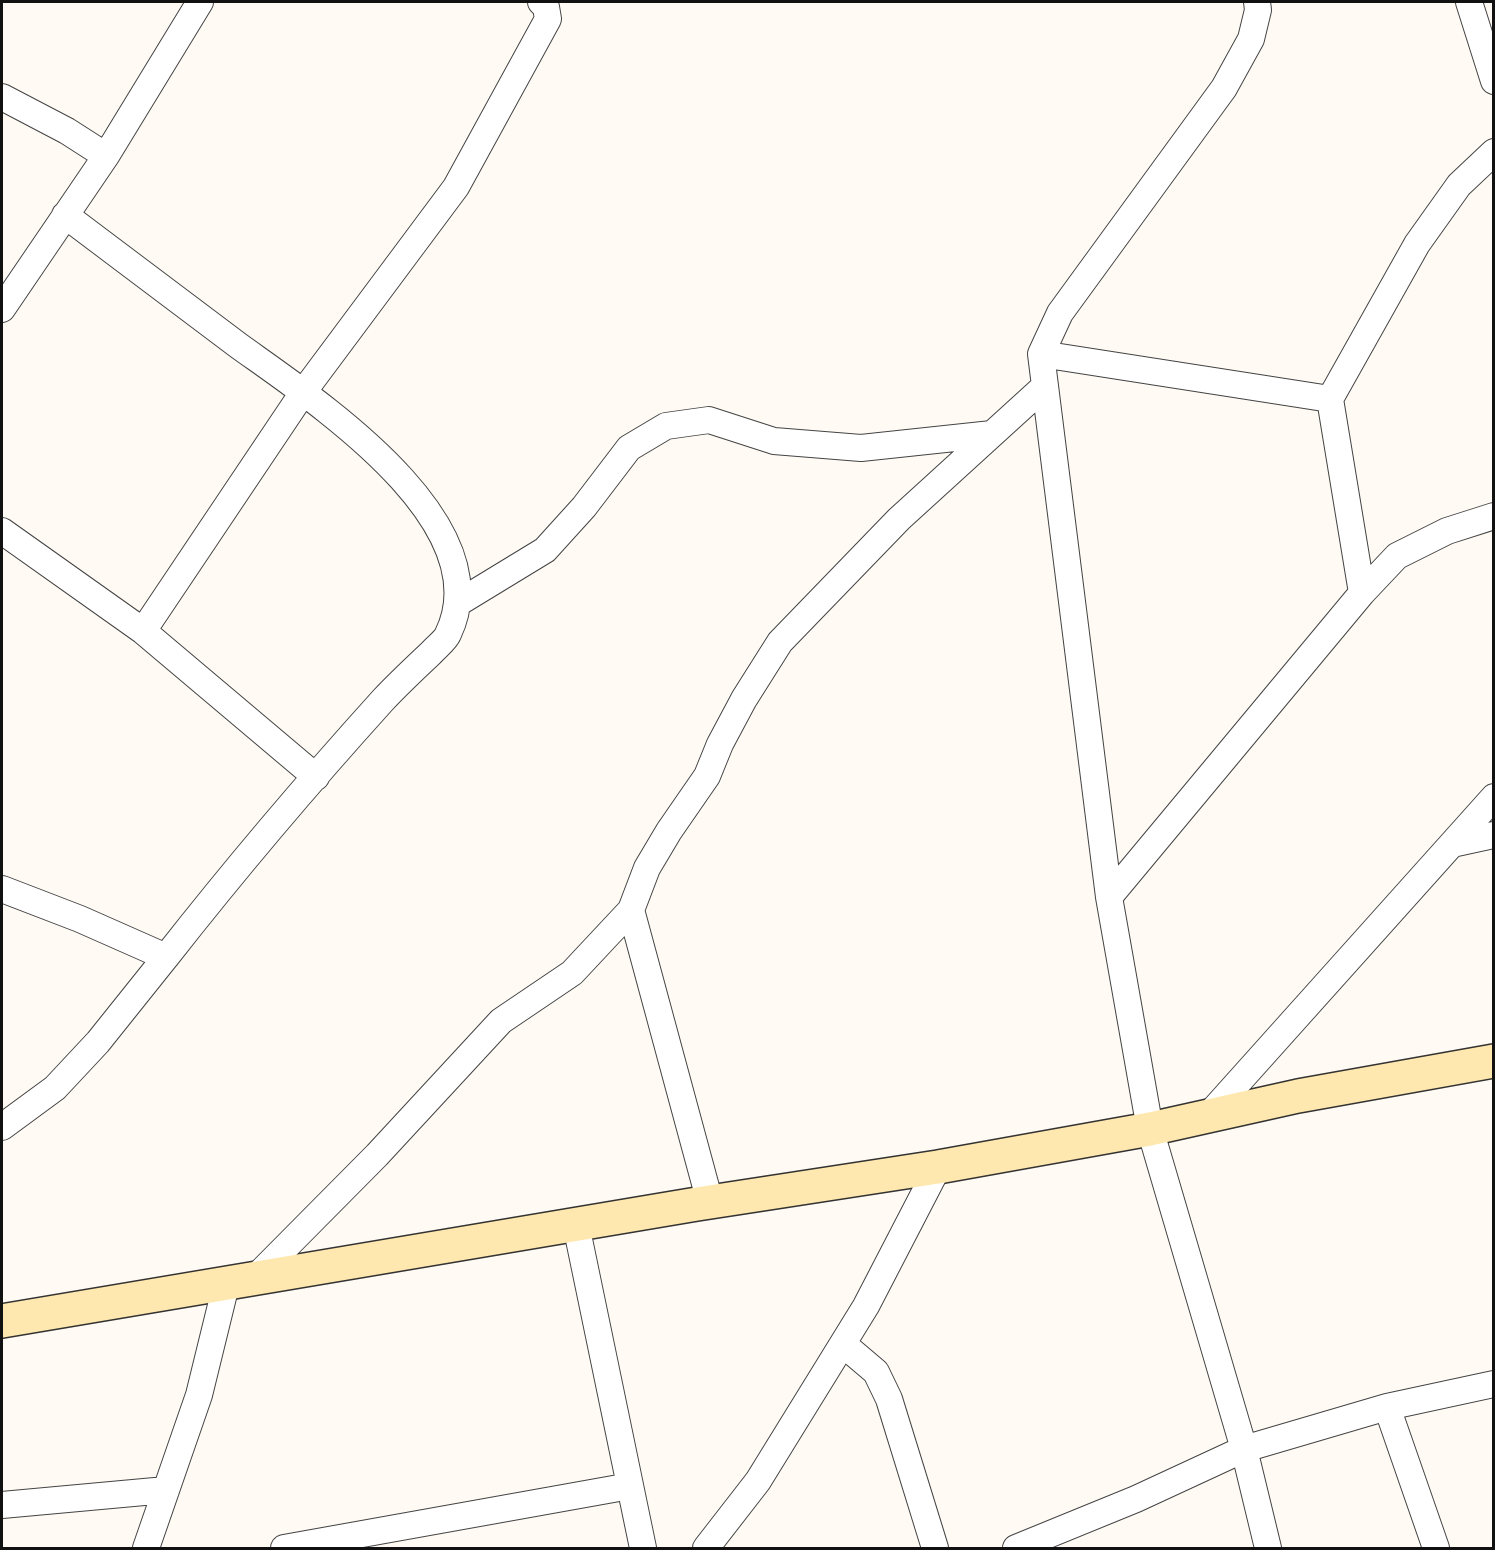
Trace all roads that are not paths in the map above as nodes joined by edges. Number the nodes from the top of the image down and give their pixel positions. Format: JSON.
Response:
{"nodes":[{"id":1,"x":200,"y":2,"type":"edge"},
{"id":2,"x":541,"y":2,"type":"edge"},
{"id":3,"x":1257,"y":2,"type":"edge"},
{"id":4,"x":1469,"y":2,"type":"edge"},
{"id":5,"x":1494,"y":81,"type":"edge"},
{"id":6,"x":2,"y":97,"type":"edge"},
{"id":7,"x":1494,"y":152,"type":"edge"},
{"id":8,"x":106,"y":156,"type":"junction"},
{"id":9,"x":65,"y":215,"type":"junction"},
{"id":10,"x":2,"y":309,"type":"edge"},
{"id":11,"x":1041,"y":354,"type":"junction"},
{"id":12,"x":1045,"y":386,"type":"junction"},
{"id":13,"x":304,"y":391,"type":"junction"},
{"id":14,"x":1330,"y":399,"type":"junction"},
{"id":15,"x":992,"y":434,"type":"junction"},
{"id":16,"x":1494,"y":516,"type":"edge"},
{"id":17,"x":2,"y":531,"type":"edge"},
{"id":18,"x":1362,"y":593,"type":"junction"},
{"id":19,"x":458,"y":603,"type":"junction"},
{"id":20,"x":143,"y":631,"type":"junction"},
{"id":21,"x":316,"y":777,"type":"junction"},
{"id":22,"x":1494,"y":797,"type":"edge"},
{"id":23,"x":1494,"y":835,"type":"edge"},
{"id":24,"x":1452,"y":844,"type":"junction"},
{"id":25,"x":2,"y":889,"type":"edge"},
{"id":26,"x":1108,"y":897,"type":"junction"},
{"id":27,"x":631,"y":910,"type":"junction"},
{"id":28,"x":166,"y":957,"type":"junction"},
{"id":29,"x":1494,"y":1061,"type":"edge"},
{"id":30,"x":1208,"y":1116,"type":"junction"},
{"id":31,"x":2,"y":1126,"type":"edge"},
{"id":32,"x":1150,"y":1129,"type":"junction"},
{"id":33,"x":938,"y":1167,"type":"junction"},
{"id":34,"x":710,"y":1203,"type":"junction"},
{"id":35,"x":576,"y":1225,"type":"junction"},
{"id":36,"x":239,"y":1282,"type":"junction"},
{"id":37,"x":2,"y":1321,"type":"edge"},
{"id":38,"x":843,"y":1344,"type":"junction"},
{"id":39,"x":1494,"y":1384,"type":"edge"},
{"id":40,"x":1387,"y":1407,"type":"junction"},
{"id":41,"x":1244,"y":1449,"type":"junction"},
{"id":42,"x":630,"y":1486,"type":"junction"},
{"id":43,"x":166,"y":1490,"type":"junction"},
{"id":44,"x":2,"y":1505,"type":"edge"},
{"id":45,"x":153,"y":1546,"type":"edge"},
{"id":46,"x":284,"y":1548,"type":"edge"},
{"id":47,"x":643,"y":1548,"type":"edge"},
{"id":48,"x":706,"y":1548,"type":"edge"},
{"id":49,"x":935,"y":1548,"type":"edge"},
{"id":50,"x":1016,"y":1548,"type":"edge"},
{"id":51,"x":1268,"y":1548,"type":"edge"},
{"id":52,"x":1436,"y":1548,"type":"edge"}],
"edges":[{"from":1,"to":8,"type":"street"},
{"from":2,"to":13,"type":"street"},
{"from":3,"to":11,"type":"street"},
{"from":4,"to":5,"type":"street"},
{"from":6,"to":8,"type":"street"},
{"from":7,"to":14,"type":"street"},
{"from":8,"to":9,"type":"street"},
{"from":9,"to":10,"type":"street"},
{"from":9,"to":13,"type":"street"},
{"from":11,"to":12,"type":"street"},
{"from":11,"to":14,"type":"street"},
{"from":12,"to":15,"type":"street"},
{"from":12,"to":26,"type":"street"},
{"from":13,"to":19,"type":"street"},
{"from":13,"to":20,"type":"street"},
{"from":14,"to":18,"type":"street"},
{"from":15,"to":19,"type":"street"},
{"from":15,"to":27,"type":"street"},
{"from":16,"to":18,"type":"street"},
{"from":17,"to":20,"type":"street"},
{"from":18,"to":26,"type":"street"},
{"from":19,"to":21,"type":"street"},
{"from":20,"to":21,"type":"street"},
{"from":21,"to":28,"type":"street"},
{"from":22,"to":24,"type":"street"},
{"from":23,"to":24,"type":"street"},
{"from":24,"to":30,"type":"street"},
{"from":25,"to":28,"type":"street"},
{"from":26,"to":32,"type":"street"},
{"from":27,"to":34,"type":"street"},
{"from":27,"to":36,"type":"street"},
{"from":28,"to":31,"type":"street"},
{"from":29,"to":30,"type":"street"},
{"from":30,"to":32,"type":"street"},
{"from":32,"to":33,"type":"street"},
{"from":32,"to":41,"type":"street"},
{"from":33,"to":34,"type":"street"},
{"from":33,"to":38,"type":"street"},
{"from":34,"to":35,"type":"street"},
{"from":35,"to":36,"type":"street"},
{"from":35,"to":42,"type":"street"},
{"from":36,"to":37,"type":"street"},
{"from":36,"to":43,"type":"street"},
{"from":38,"to":48,"type":"street"},
{"from":38,"to":49,"type":"street"},
{"from":39,"to":40,"type":"street"},
{"from":40,"to":41,"type":"street"},
{"from":40,"to":52,"type":"street"},
{"from":41,"to":50,"type":"street"},
{"from":41,"to":51,"type":"street"},
{"from":42,"to":46,"type":"street"},
{"from":42,"to":47,"type":"street"},
{"from":43,"to":44,"type":"street"},
{"from":43,"to":45,"type":"street"}]}
